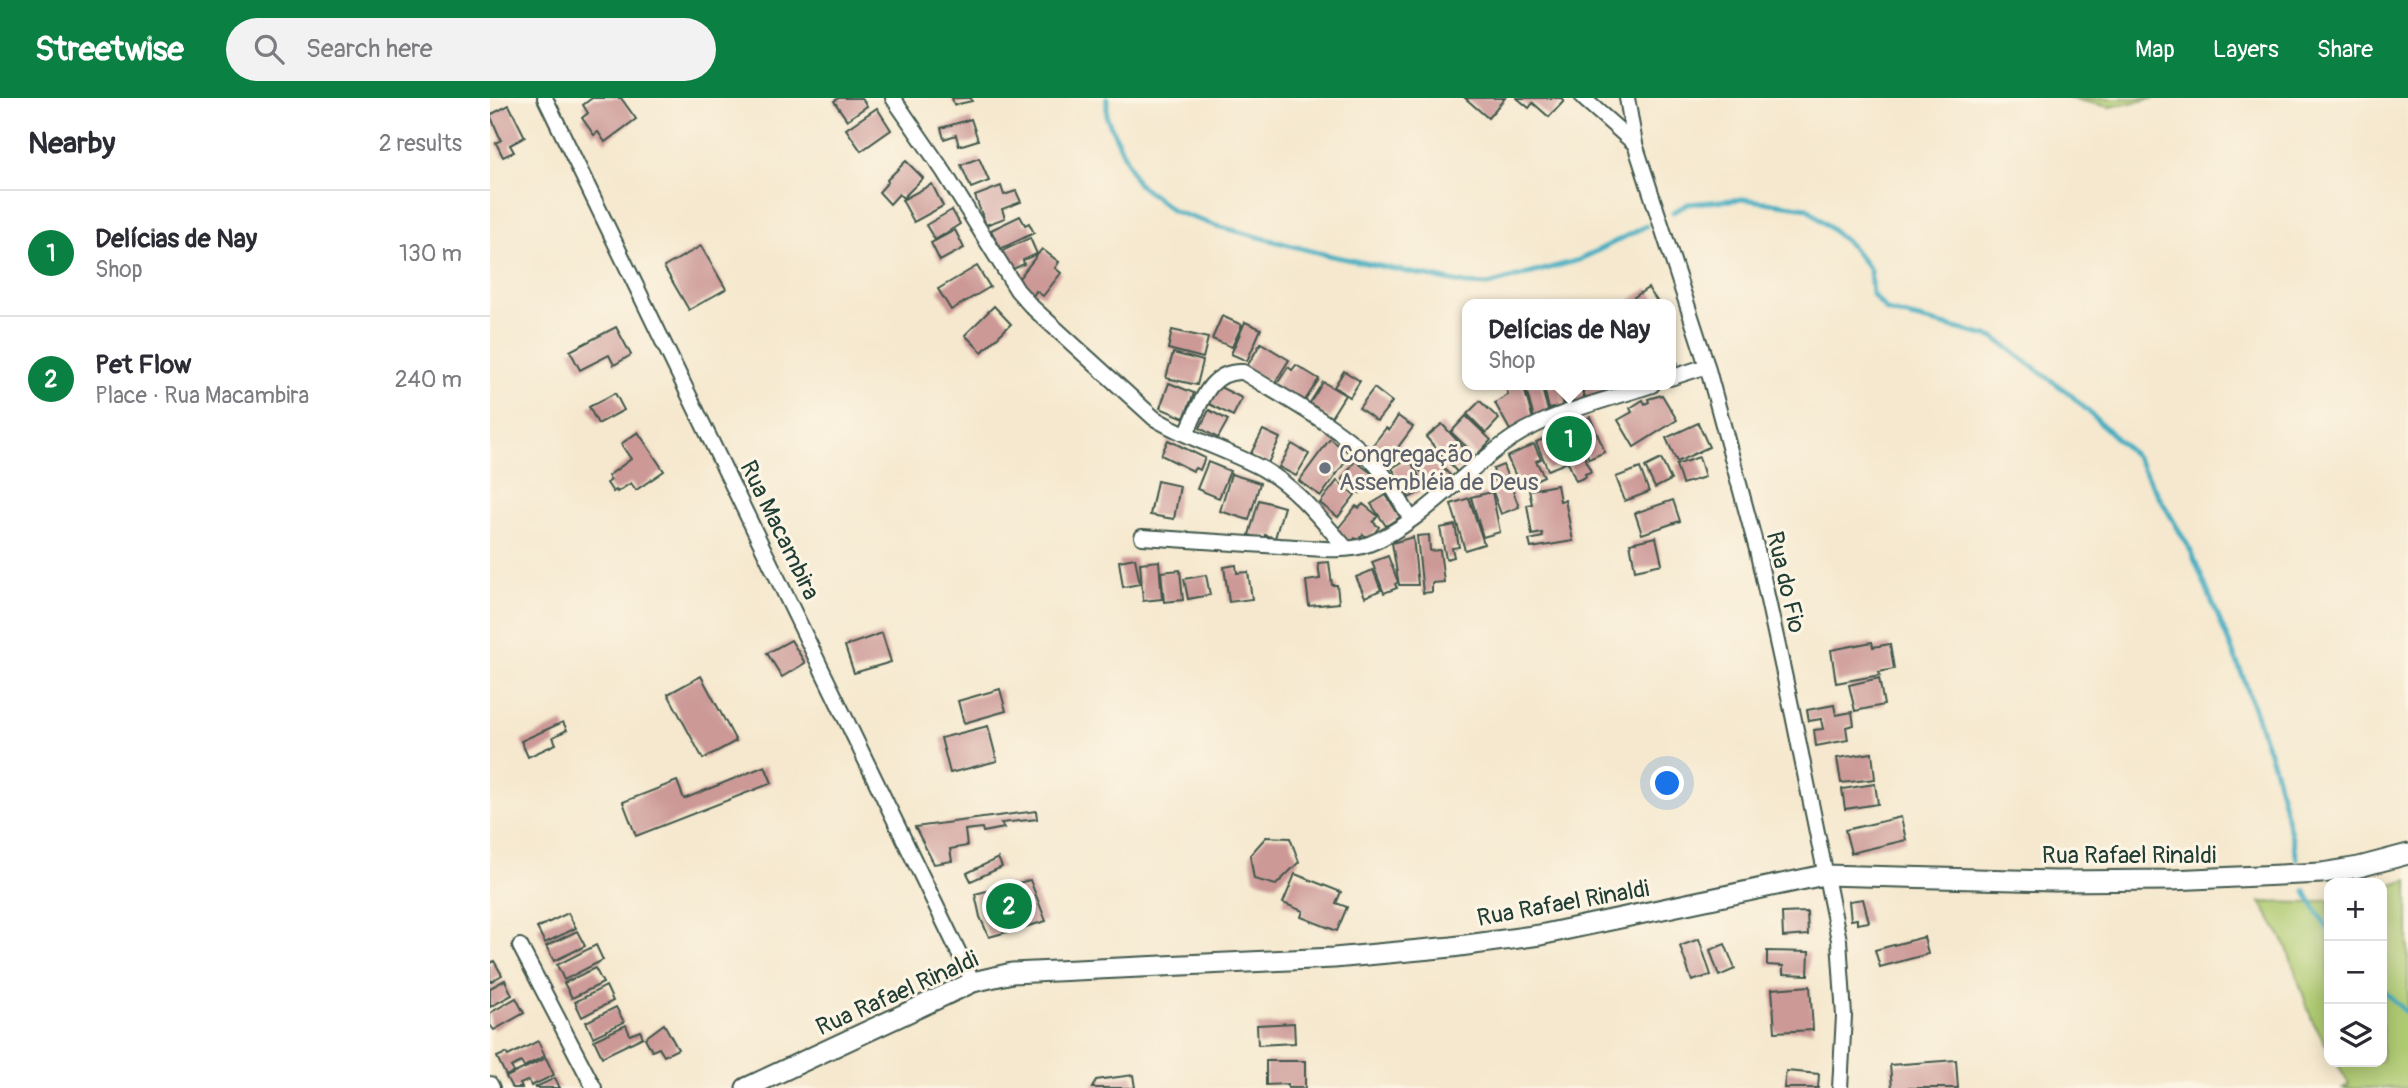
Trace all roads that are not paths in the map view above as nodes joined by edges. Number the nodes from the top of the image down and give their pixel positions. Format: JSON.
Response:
{"nodes":[{"id":1,"x":545,"y":98,"type":"edge"},
{"id":2,"x":893,"y":98,"type":"edge"},
{"id":3,"x":1583,"y":98,"type":"edge"},
{"id":4,"x":1627,"y":98,"type":"edge"},
{"id":5,"x":1635,"y":144,"type":"junction"},
{"id":6,"x":1706,"y":366,"type":"junction"},
{"id":7,"x":1676,"y":377,"type":"edge"},
{"id":8,"x":1638,"y":390,"type":"edge"},
{"id":9,"x":1186,"y":433,"type":"junction"},
{"id":10,"x":1411,"y":519,"type":"junction"},
{"id":11,"x":1142,"y":537,"type":"dead end"},
{"id":12,"x":1346,"y":548,"type":"junction"},
{"id":13,"x":2408,"y":854,"type":"edge"},
{"id":14,"x":1824,"y":875,"type":"junction"},
{"id":15,"x":520,"y":946,"type":"dead end"},
{"id":16,"x":973,"y":982,"type":"junction"},
{"id":17,"x":594,"y":1088,"type":"edge"},
{"id":18,"x":746,"y":1088,"type":"edge"},
{"id":19,"x":1840,"y":1088,"type":"edge"}],
"edges":[{"from":1,"to":16,"type":"street","name":"Rua Macambira"},
{"from":2,"to":9,"type":"street"},
{"from":3,"to":5,"type":"street"},
{"from":4,"to":5,"type":"street","name":"Rua do Fio"},
{"from":5,"to":6,"type":"street","name":"Rua do Fio"},
{"from":6,"to":7,"type":"street"},
{"from":6,"to":14,"type":"street","name":"Rua do Fio"},
{"from":8,"to":10,"type":"street"},
{"from":9,"to":10,"type":"street"},
{"from":9,"to":12,"type":"street"},
{"from":10,"to":12,"type":"street"},
{"from":11,"to":12,"type":"street"},
{"from":13,"to":14,"type":"street","name":"Rua Rafael Rinaldi"},
{"from":14,"to":16,"type":"street","name":"Rua Rafael Rinaldi"},
{"from":14,"to":19,"type":"street","name":"Rua do Fio"},
{"from":15,"to":17,"type":"street"},
{"from":16,"to":18,"type":"street","name":"Rua Rafael Rinaldi"}]}
